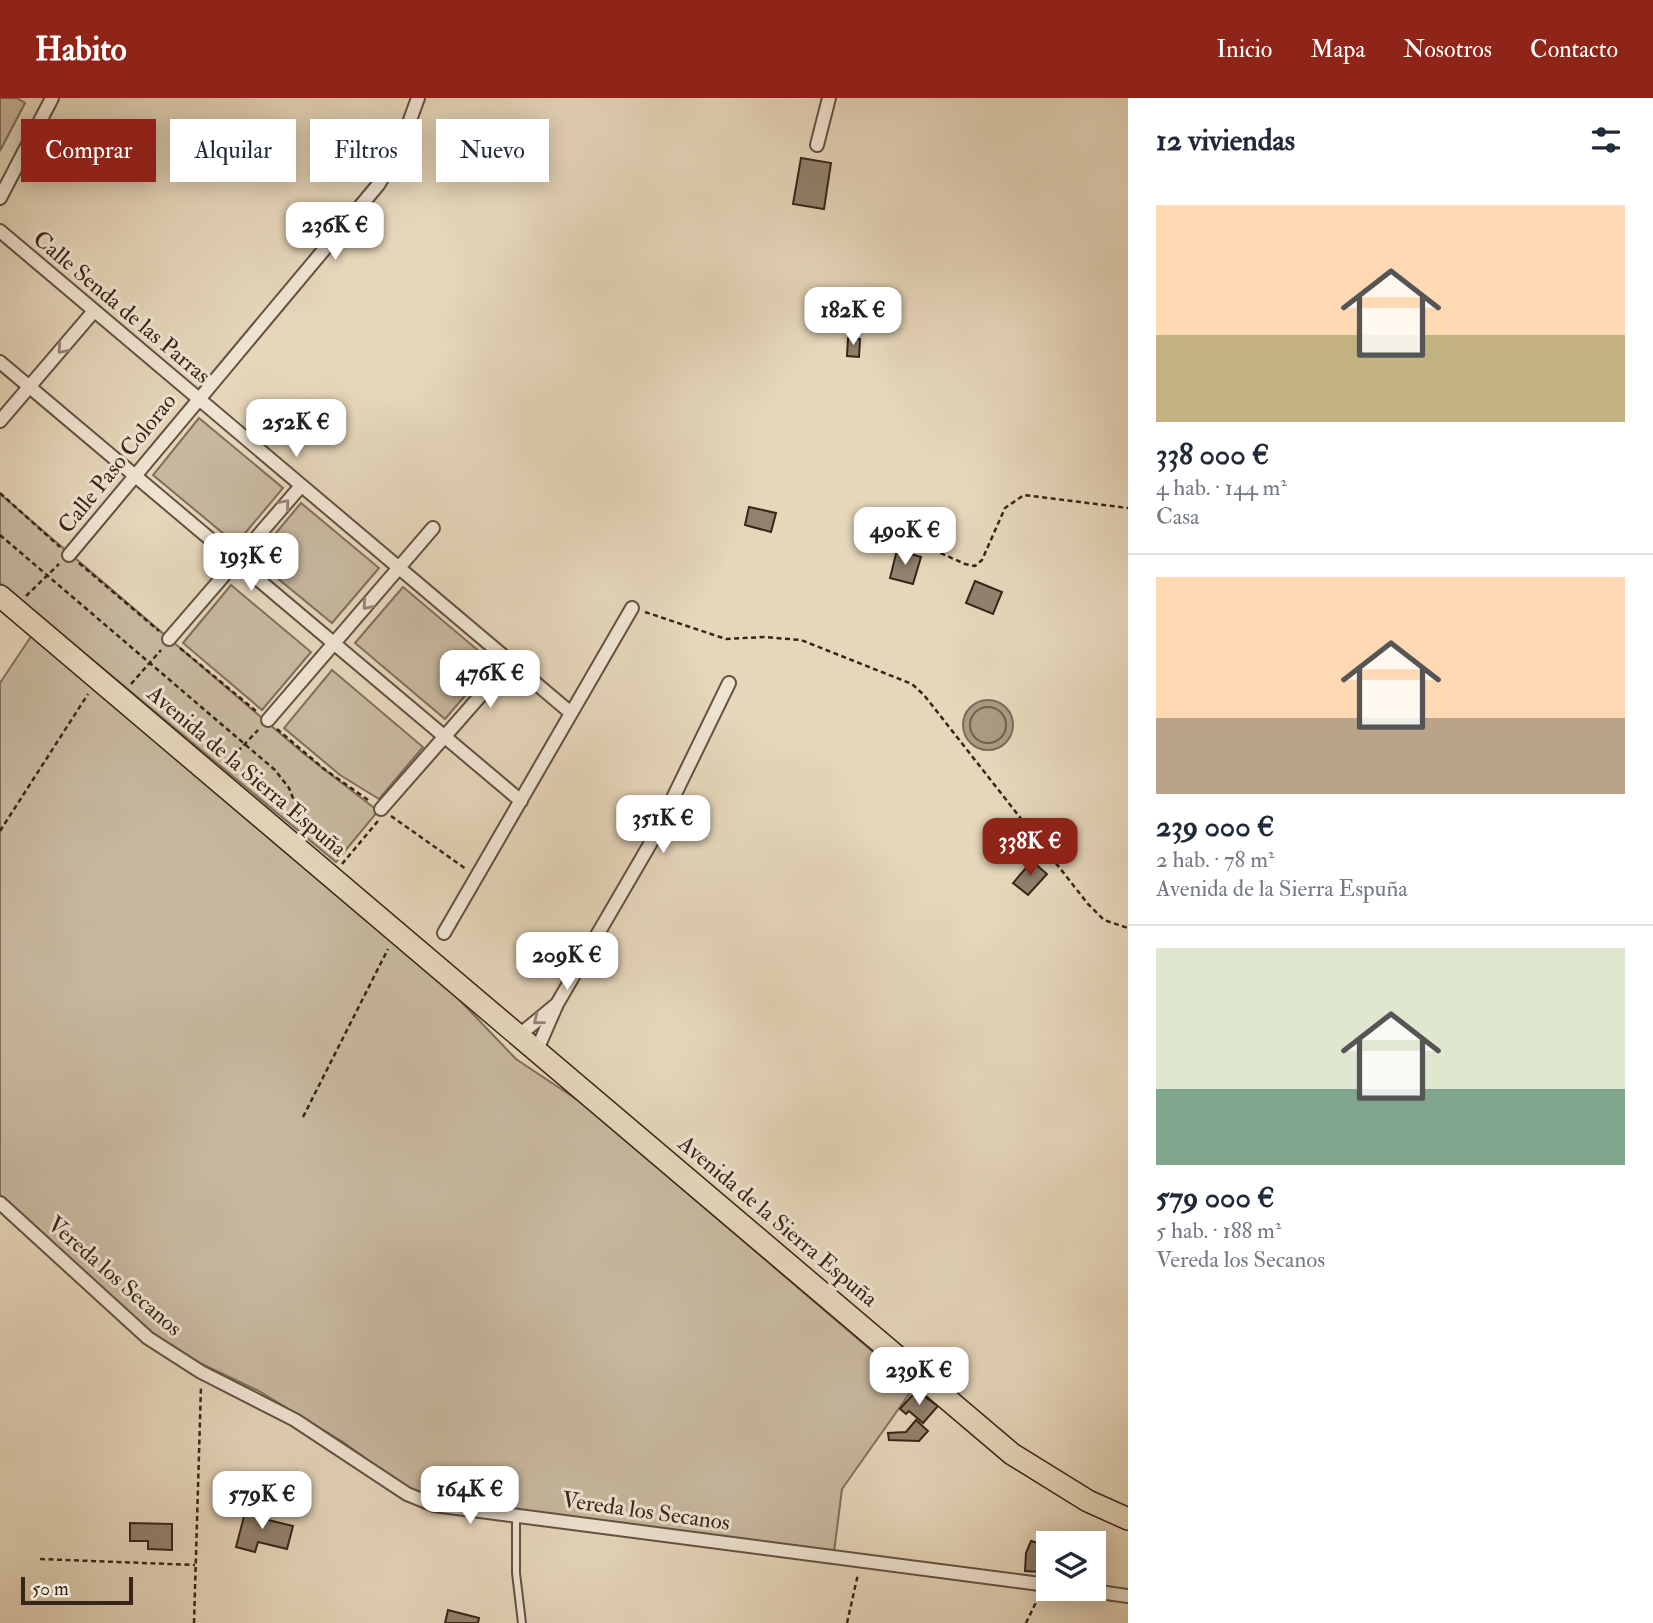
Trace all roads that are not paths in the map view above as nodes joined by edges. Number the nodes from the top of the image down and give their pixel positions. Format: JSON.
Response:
{"nodes":[{"id":1,"x":418,"y":98,"type":"edge"},
{"id":2,"x":829,"y":98,"type":"edge"},
{"id":3,"x":48,"y":99,"type":"edge"},
{"id":4,"x":817,"y":145,"type":"dead end"},
{"id":5,"x":0,"y":198,"type":"edge"},
{"id":6,"x":0,"y":231,"type":"edge"},
{"id":7,"x":94,"y":311,"type":"junction"},
{"id":8,"x":0,"y":362,"type":"edge"},
{"id":9,"x":30,"y":387,"type":"junction"},
{"id":10,"x":197,"y":398,"type":"junction"},
{"id":11,"x":0,"y":421,"type":"edge"},
{"id":12,"x":135,"y":474,"type":"junction"},
{"id":13,"x":301,"y":485,"type":"junction"},
{"id":14,"x":433,"y":528,"type":"dead end"},
{"id":15,"x":69,"y":555,"type":"road end"},
{"id":16,"x":238,"y":560,"type":"junction"},
{"id":17,"x":399,"y":568,"type":"junction"},
{"id":18,"x":10,"y":599,"type":"edge"},
{"id":19,"x":632,"y":608,"type":"road end"},
{"id":20,"x":169,"y":639,"type":"road end"},
{"id":21,"x":335,"y":642,"type":"junction"},
{"id":22,"x":510,"y":662,"type":"junction"},
{"id":23,"x":729,"y":683,"type":"dead end"},
{"id":24,"x":571,"y":713,"type":"junction"},
{"id":25,"x":268,"y":720,"type":"road end"},
{"id":26,"x":445,"y":736,"type":"junction"},
{"id":27,"x":521,"y":801,"type":"junction"},
{"id":28,"x":383,"y":811,"type":"road end"},
{"id":29,"x":444,"y":933,"type":"dead end"},
{"id":30,"x":459,"y":988,"type":"junction"},
{"id":31,"x":557,"y":1004,"type":"junction"},
{"id":32,"x":517,"y":1037,"type":"junction"},
{"id":33,"x":536,"y":1052,"type":"junction"},
{"id":34,"x":0,"y":1203,"type":"edge"},
{"id":35,"x":516,"y":1515,"type":"junction"},
{"id":36,"x":1128,"y":1519,"type":"edge"},
{"id":37,"x":1036,"y":1584,"type":"edge"},
{"id":38,"x":1106,"y":1593,"type":"edge"},
{"id":39,"x":1128,"y":1596,"type":"edge"},
{"id":40,"x":522,"y":1623,"type":"edge"}],
"edges":[{"from":1,"to":10,"type":"street","name":"Calle Paso Colorao"},
{"from":2,"to":4,"type":"street"},
{"from":3,"to":5,"type":"street"},
{"from":6,"to":7,"type":"street","name":"Calle Senda de las Parras"},
{"from":7,"to":9,"type":"street","one_way":true},
{"from":7,"to":10,"type":"street","name":"Calle Senda de las Parras"},
{"from":8,"to":9,"type":"street"},
{"from":9,"to":11,"type":"street"},
{"from":9,"to":12,"type":"street"},
{"from":10,"to":12,"type":"street","name":"Calle Paso Colorao"},
{"from":10,"to":13,"type":"street","name":"Calle Senda de las Parras"},
{"from":12,"to":15,"type":"street","name":"Calle Paso Colorao"},
{"from":12,"to":16,"type":"street"},
{"from":16,"to":13,"type":"street","one_way":true},
{"from":13,"to":17,"type":"street","name":"Calle Senda de las Parras"},
{"from":14,"to":17,"type":"street"},
{"from":16,"to":20,"type":"street"},
{"from":16,"to":21,"type":"street"},
{"from":17,"to":21,"type":"street","one_way":true},
{"from":17,"to":22,"type":"street","name":"Calle Senda de las Parras"},
{"from":18,"to":30,"type":"main road","name":"Avenida de la Sierra Espuña"},
{"from":19,"to":24,"type":"street"},
{"from":21,"to":25,"type":"street"},
{"from":21,"to":26,"type":"street"},
{"from":22,"to":24,"type":"street","name":"Calle Senda de las Parras"},
{"from":22,"to":26,"type":"street"},
{"from":23,"to":31,"type":"street"},
{"from":24,"to":27,"type":"street"},
{"from":26,"to":27,"type":"street"},
{"from":26,"to":28,"type":"street"},
{"from":27,"to":29,"type":"street"},
{"from":30,"to":32,"type":"main road","name":"Avenida de la Sierra Espuña"},
{"from":30,"to":33,"type":"main road","name":"Avenida de la Sierra Espuña"},
{"from":31,"to":32,"type":"street","one_way":true},
{"from":31,"to":33,"type":"street"},
{"from":32,"to":33,"type":"main road","name":"Avenida de la Sierra Espuña"},
{"from":33,"to":36,"type":"main road","name":"Avenida de la Sierra Espuña"},
{"from":34,"to":35,"type":"street","name":"Vereda los Secanos"},
{"from":35,"to":37,"type":"street","name":"Vereda los Secanos"},
{"from":35,"to":40,"type":"lane"},
{"from":38,"to":39,"type":"street"}]}
